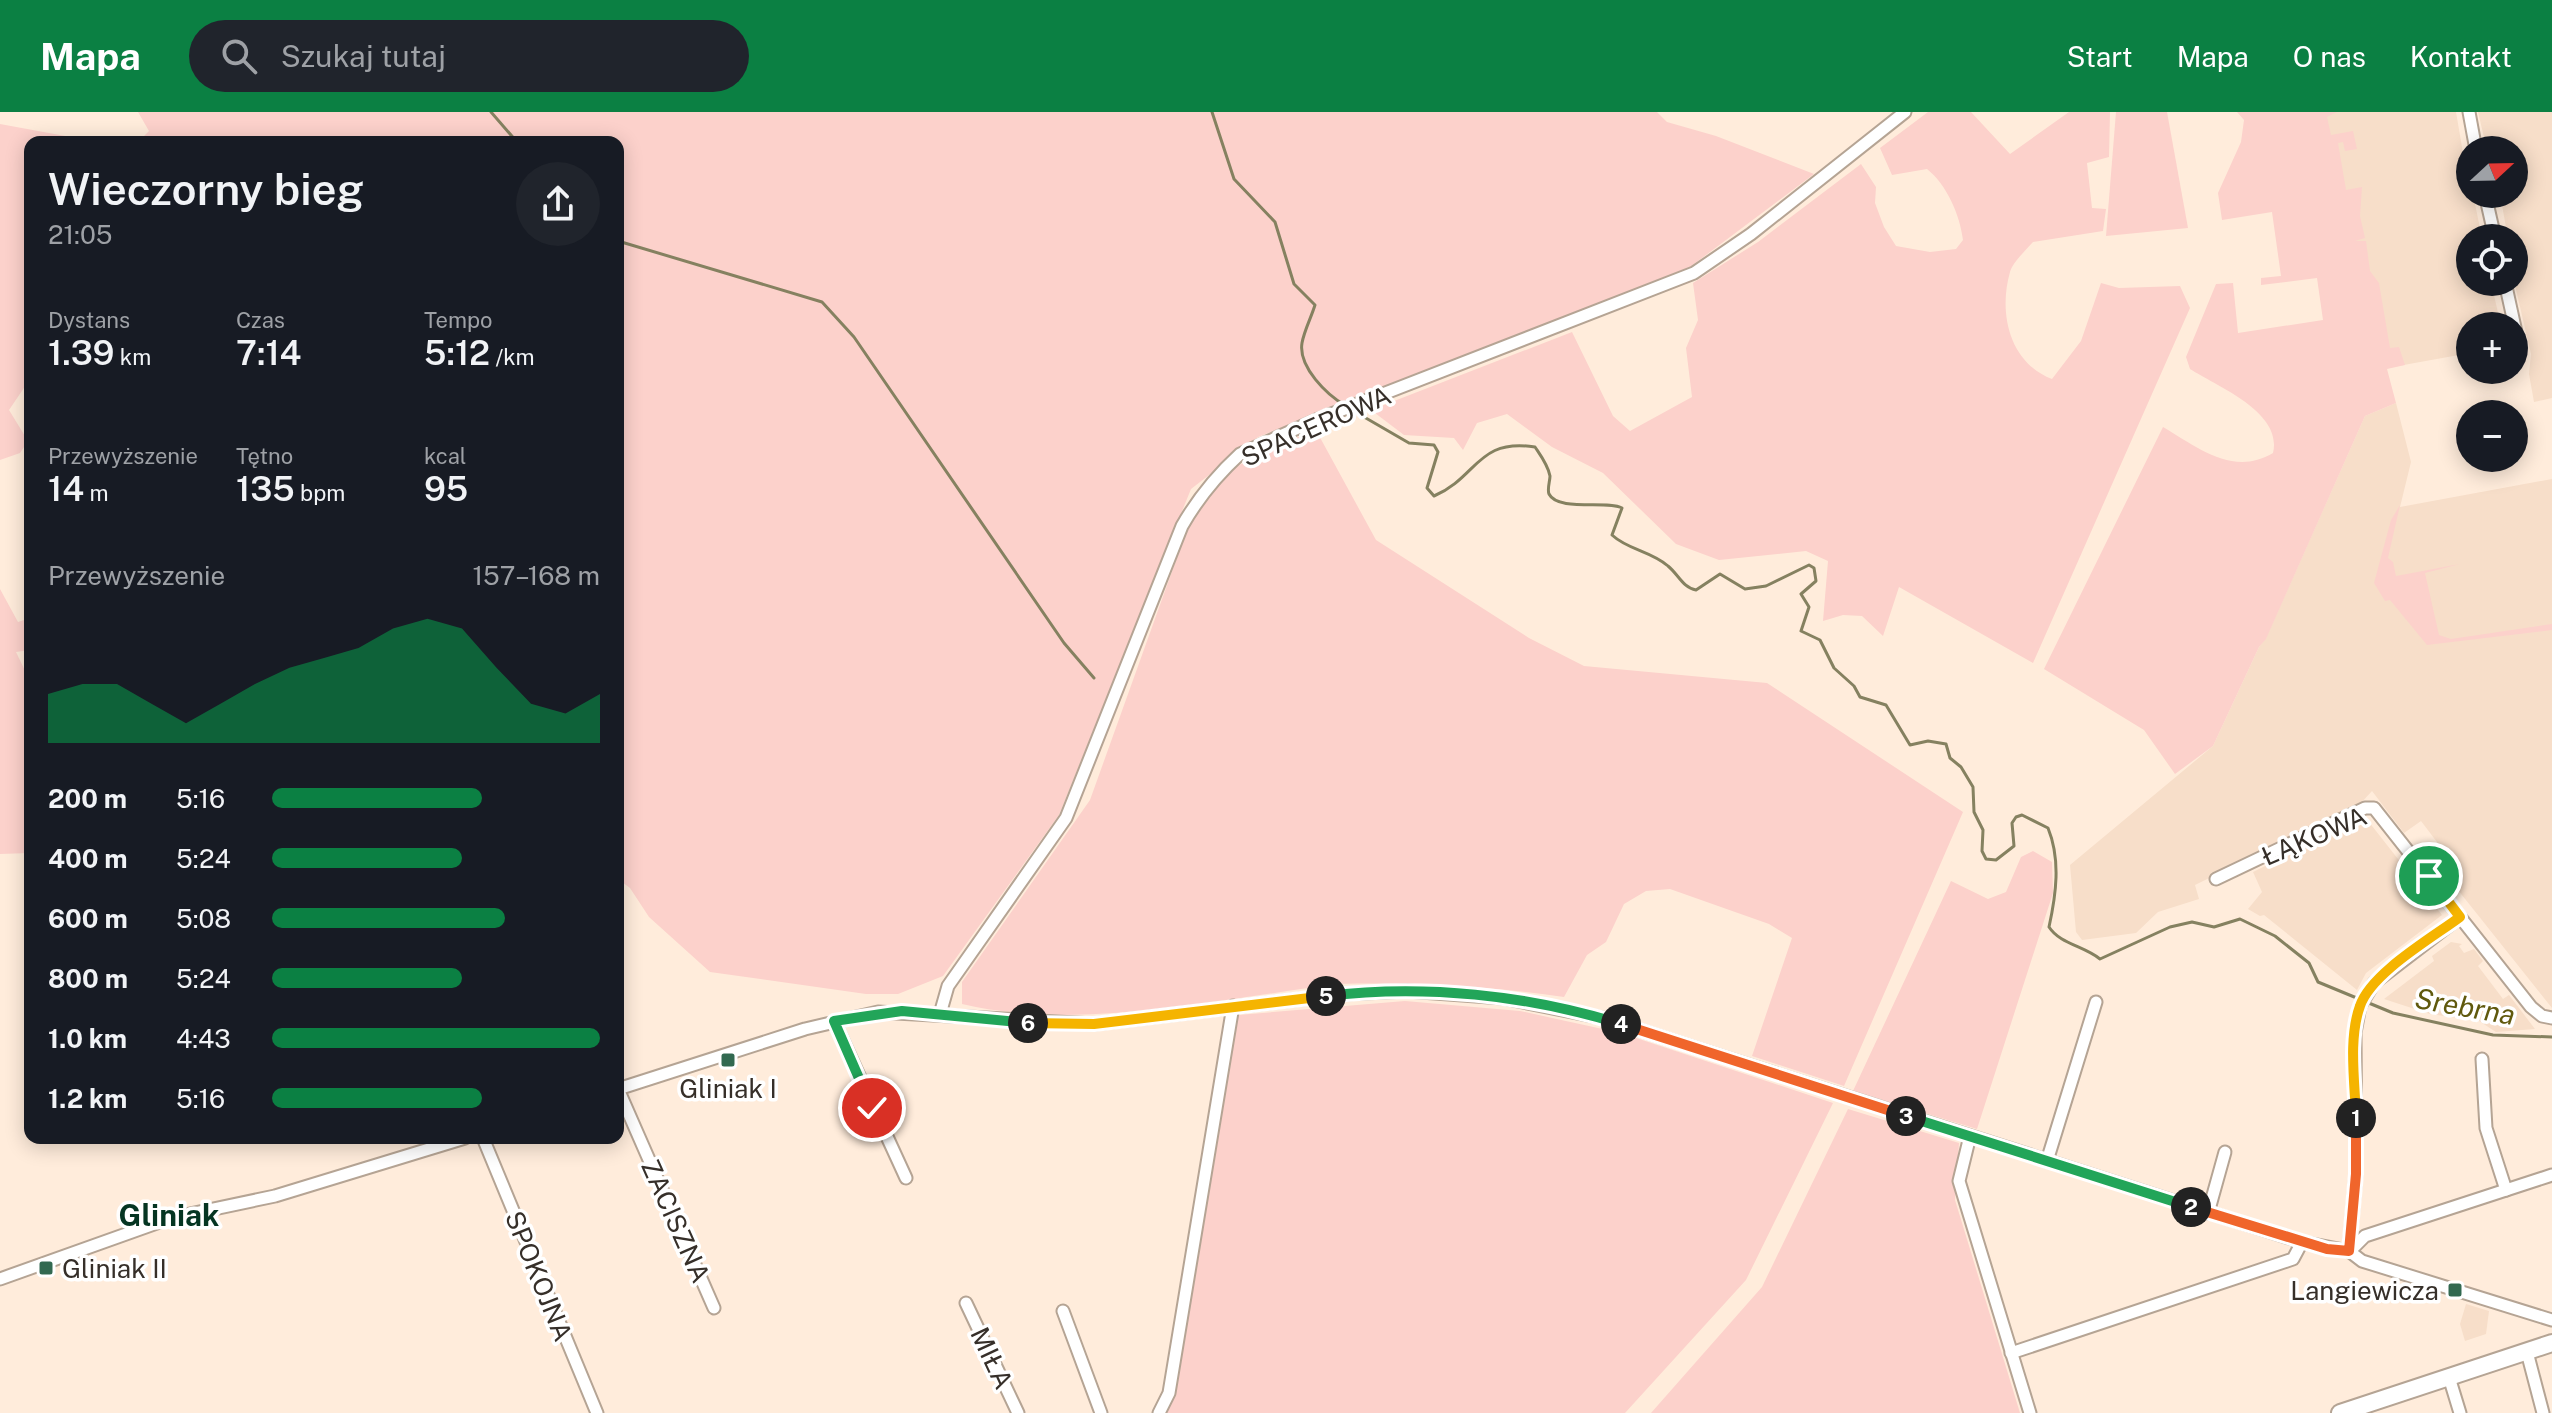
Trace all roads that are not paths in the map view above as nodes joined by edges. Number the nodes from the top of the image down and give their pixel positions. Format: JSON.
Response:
{"nodes":[{"id":1,"x":1905,"y":112,"type":"edge"},
{"id":2,"x":2469,"y":112,"type":"edge"},
{"id":3,"x":2473,"y":136,"type":"edge"},
{"id":4,"x":2216,"y":879,"type":"dead end"},
{"id":5,"x":2460,"y":917,"type":"junction"},
{"id":6,"x":2096,"y":1002,"type":"dead end"},
{"id":7,"x":1233,"y":1006,"type":"junction"},
{"id":8,"x":940,"y":1014,"type":"junction"},
{"id":9,"x":2552,"y":1018,"type":"edge"},
{"id":10,"x":834,"y":1021,"type":"junction"},
{"id":11,"x":2482,"y":1059,"type":"dead end"},
{"id":12,"x":624,"y":1087,"type":"edge"},
{"id":13,"x":624,"y":1103,"type":"edge"},
{"id":14,"x":1976,"y":1138,"type":"junction"},
{"id":15,"x":445,"y":1144,"type":"edge"},
{"id":16,"x":485,"y":1144,"type":"edge"},
{"id":17,"x":2225,"y":1152,"type":"dead end"},
{"id":18,"x":2047,"y":1161,"type":"junction"},
{"id":19,"x":2552,"y":1175,"type":"edge"},
{"id":20,"x":906,"y":1178,"type":"dead end"},
{"id":21,"x":2506,"y":1190,"type":"junction"},
{"id":22,"x":2208,"y":1213,"type":"junction"},
{"id":23,"x":2302,"y":1242,"type":"junction"},
{"id":24,"x":2349,"y":1251,"type":"junction"},
{"id":25,"x":0,"y":1279,"type":"edge"},
{"id":26,"x":966,"y":1303,"type":"dead end"},
{"id":27,"x":714,"y":1308,"type":"dead end"},
{"id":28,"x":1063,"y":1311,"type":"dead end"},
{"id":29,"x":2552,"y":1320,"type":"edge"},
{"id":30,"x":2552,"y":1343,"type":"edge"},
{"id":31,"x":2527,"y":1352,"type":"junction"},
{"id":32,"x":2011,"y":1353,"type":"junction"},
{"id":33,"x":2449,"y":1377,"type":"junction"},
{"id":34,"x":2373,"y":1408,"type":"edge"},
{"id":35,"x":597,"y":1413,"type":"edge"},
{"id":36,"x":1018,"y":1413,"type":"edge"},
{"id":37,"x":1101,"y":1413,"type":"edge"},
{"id":38,"x":1159,"y":1413,"type":"edge"},
{"id":39,"x":2030,"y":1413,"type":"edge"},
{"id":40,"x":2340,"y":1413,"type":"edge"},
{"id":41,"x":2460,"y":1413,"type":"edge"},
{"id":42,"x":2543,"y":1413,"type":"edge"}],
"edges":[{"from":1,"to":8,"type":"street","name":"SPACEROWA"},
{"from":2,"to":3,"type":"street"},
{"from":4,"to":5,"type":"street","name":"ŁĄKOWA"},
{"from":5,"to":9,"type":"street","name":"ŁĄKOWA"},
{"from":5,"to":24,"type":"street"},
{"from":6,"to":18,"type":"street"},
{"from":7,"to":8,"type":"street"},
{"from":7,"to":14,"type":"street"},
{"from":7,"to":38,"type":"street"},
{"from":8,"to":10,"type":"street"},
{"from":10,"to":12,"type":"street"},
{"from":10,"to":20,"type":"street"},
{"from":11,"to":21,"type":"street"},
{"from":13,"to":27,"type":"street","name":"ZACISZNA"},
{"from":14,"to":18,"type":"street"},
{"from":14,"to":32,"type":"street"},
{"from":15,"to":25,"type":"street"},
{"from":16,"to":35,"type":"street","name":"SPOKOJNA"},
{"from":17,"to":22,"type":"street"},
{"from":18,"to":22,"type":"street"},
{"from":19,"to":21,"type":"street"},
{"from":21,"to":24,"type":"street"},
{"from":22,"to":23,"type":"street"},
{"from":23,"to":24,"type":"street"},
{"from":23,"to":32,"type":"street"},
{"from":24,"to":29,"type":"street"},
{"from":26,"to":36,"type":"street","name":"MIŁA"},
{"from":28,"to":37,"type":"street"},
{"from":30,"to":31,"type":"main road"},
{"from":31,"to":33,"type":"main road"},
{"from":31,"to":42,"type":"street"},
{"from":32,"to":39,"type":"street"},
{"from":33,"to":34,"type":"main road"},
{"from":33,"to":41,"type":"street"},
{"from":34,"to":40,"type":"main road"}]}
